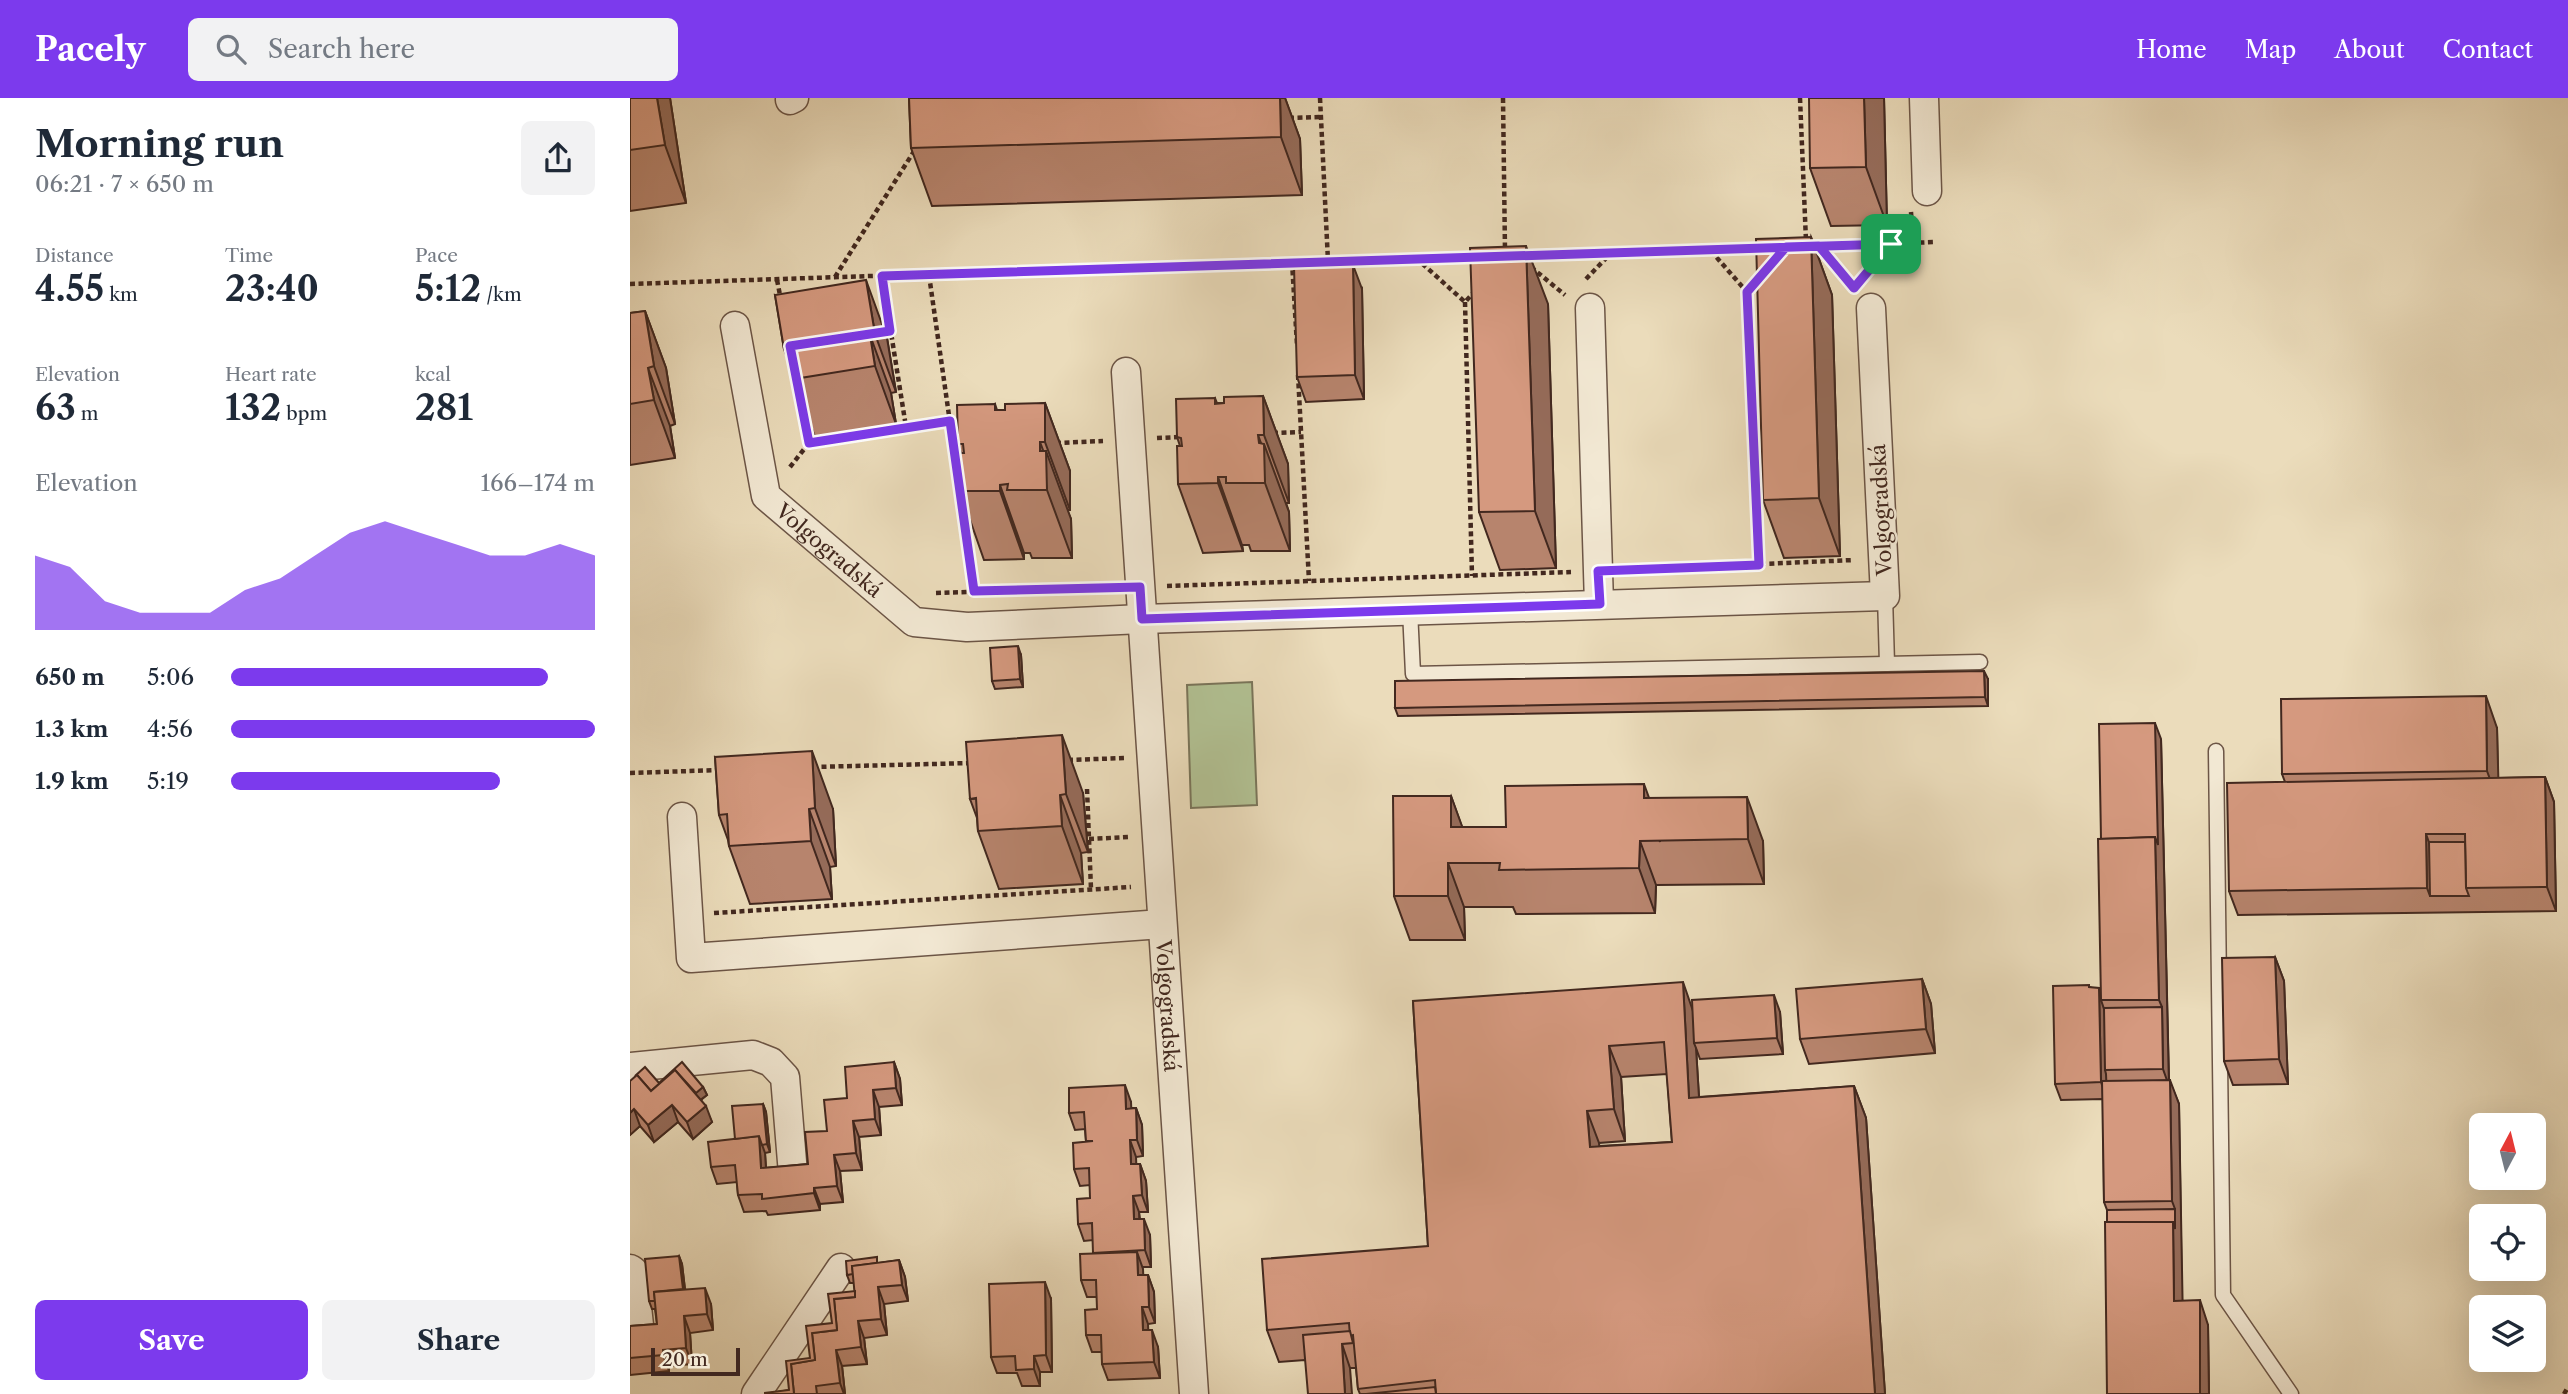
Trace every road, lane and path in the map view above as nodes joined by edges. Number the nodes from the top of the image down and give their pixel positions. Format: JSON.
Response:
{"nodes":[{"id":1,"x":1320,"y":98,"type":"edge"},
{"id":2,"x":1503,"y":98,"type":"edge"},
{"id":3,"x":1800,"y":98,"type":"edge"},
{"id":4,"x":1924,"y":98,"type":"edge"},
{"id":5,"x":1321,"y":117,"type":"junction"},
{"id":6,"x":1278,"y":118,"type":"edge"},
{"id":7,"x":921,"y":140,"type":"edge"},
{"id":8,"x":1919,"y":199,"type":"joint"},
{"id":9,"x":1934,"y":242,"type":"dead end"},
{"id":10,"x":1913,"y":243,"type":"junction"},
{"id":11,"x":1891,"y":244,"type":"junction"},
{"id":12,"x":1819,"y":246,"type":"junction"},
{"id":13,"x":1773,"y":248,"type":"edge"},
{"id":14,"x":1710,"y":250,"type":"junction"},
{"id":15,"x":1611,"y":253,"type":"junction"},
{"id":16,"x":1506,"y":255,"type":"edge"},
{"id":17,"x":1480,"y":256,"type":"edge"},
{"id":18,"x":1416,"y":258,"type":"junction"},
{"id":19,"x":1328,"y":261,"type":"junction"},
{"id":20,"x":1292,"y":262,"type":"junction"},
{"id":21,"x":1762,"y":274,"type":"edge"},
{"id":22,"x":929,"y":275,"type":"junction"},
{"id":23,"x":882,"y":276,"type":"junction"},
{"id":24,"x":834,"y":278,"type":"junction"},
{"id":25,"x":778,"y":280,"type":"junction"},
{"id":26,"x":1481,"y":283,"type":"edge"},
{"id":27,"x":630,"y":284,"type":"edge"},
{"id":28,"x":1747,"y":292,"type":"junction"},
{"id":29,"x":1578,"y":298,"type":"junction"},
{"id":30,"x":1465,"y":302,"type":"junction"},
{"id":31,"x":783,"y":306,"type":"edge"},
{"id":32,"x":1871,"y":308,"type":"dead end"},
{"id":33,"x":735,"y":326,"type":"dead end"},
{"id":34,"x":890,"y":331,"type":"junction"},
{"id":35,"x":878,"y":333,"type":"edge"},
{"id":36,"x":1297,"y":354,"type":"edge"},
{"id":37,"x":1298,"y":367,"type":"edge"},
{"id":38,"x":1126,"y":372,"type":"dead end"},
{"id":39,"x":797,"y":383,"type":"edge"},
{"id":40,"x":950,"y":421,"type":"junction"},
{"id":41,"x":906,"y":427,"type":"junction"},
{"id":42,"x":1883,"y":562,"type":"junction"},
{"id":43,"x":1759,"y":565,"type":"junction"},
{"id":44,"x":1598,"y":571,"type":"junction"},
{"id":45,"x":1472,"y":576,"type":"junction"},
{"id":46,"x":1309,"y":581,"type":"junction"},
{"id":47,"x":1140,"y":587,"type":"junction"},
{"id":48,"x":974,"y":591,"type":"junction"},
{"id":49,"x":1885,"y":596,"type":"junction"},
{"id":50,"x":1600,"y":604,"type":"junction"},
{"id":51,"x":1410,"y":610,"type":"junction"},
{"id":52,"x":1142,"y":619,"type":"junction"},
{"id":53,"x":915,"y":622,"type":"junction"},
{"id":54,"x":1980,"y":662,"type":"dead end"},
{"id":55,"x":1887,"y":664,"type":"junction"},
{"id":56,"x":2216,"y":751,"type":"dead end"},
{"id":57,"x":1151,"y":758,"type":"junction"},
{"id":58,"x":1055,"y":760,"type":"edge"},
{"id":59,"x":973,"y":763,"type":"edge"},
{"id":60,"x":808,"y":768,"type":"edge"},
{"id":61,"x":726,"y":770,"type":"edge"},
{"id":62,"x":630,"y":773,"type":"edge"},
{"id":63,"x":1087,"y":789,"type":"dead end"},
{"id":64,"x":682,"y":817,"type":"dead end"},
{"id":65,"x":1157,"y":835,"type":"junction"},
{"id":66,"x":1089,"y":839,"type":"junction"},
{"id":67,"x":1160,"y":885,"type":"junction"},
{"id":68,"x":1091,"y":889,"type":"junction"},
{"id":69,"x":688,"y":915,"type":"junction"},
{"id":70,"x":1163,"y":924,"type":"junction"},
{"id":71,"x":630,"y":1067,"type":"edge"},
{"id":72,"x":793,"y":1174,"type":"edge"},
{"id":73,"x":841,"y":1268,"type":"dead end"},
{"id":74,"x":630,"y":1269,"type":"edge"},
{"id":75,"x":640,"y":1334,"type":"edge"},
{"id":76,"x":2568,"y":1387,"type":"edge"},
{"id":77,"x":757,"y":1394,"type":"edge"},
{"id":78,"x":1194,"y":1394,"type":"edge"},
{"id":79,"x":2291,"y":1394,"type":"edge"},
{"id":80,"x":2564,"y":1394,"type":"edge"}],
"edges":[{"from":1,"to":5,"type":"path"},
{"from":2,"to":16,"type":"path"},
{"from":3,"to":12,"type":"path"},
{"from":4,"to":8,"type":"street"},
{"from":5,"to":6,"type":"path"},
{"from":5,"to":19,"type":"path"},
{"from":7,"to":24,"type":"path"},
{"from":8,"to":10,"type":"path"},
{"from":9,"to":10,"type":"path"},
{"from":10,"to":11,"type":"path"},
{"from":11,"to":12,"type":"path"},
{"from":11,"to":12,"type":"path"},
{"from":13,"to":14,"type":"path"},
{"from":14,"to":15,"type":"path"},
{"from":14,"to":28,"type":"path"},
{"from":15,"to":29,"type":"path"},
{"from":15,"to":29,"type":"path"},
{"from":17,"to":18,"type":"path"},
{"from":18,"to":19,"type":"path"},
{"from":18,"to":30,"type":"path"},
{"from":19,"to":20,"type":"path"},
{"from":20,"to":22,"type":"path"},
{"from":20,"to":36,"type":"path"},
{"from":21,"to":28,"type":"path"},
{"from":22,"to":23,"type":"path"},
{"from":22,"to":40,"type":"path"},
{"from":23,"to":24,"type":"path"},
{"from":23,"to":34,"type":"path"},
{"from":24,"to":25,"type":"path"},
{"from":25,"to":27,"type":"path"},
{"from":25,"to":31,"type":"path"},
{"from":26,"to":30,"type":"path"},
{"from":28,"to":43,"type":"path"},
{"from":29,"to":44,"type":"street"},
{"from":30,"to":45,"type":"path"},
{"from":32,"to":42,"type":"street","name":"Volgogradská"},
{"from":33,"to":53,"type":"street","name":"Volgogradská"},
{"from":34,"to":35,"type":"path"},
{"from":34,"to":41,"type":"path"},
{"from":37,"to":46,"type":"path"},
{"from":38,"to":47,"type":"street","name":"Volgogradská"},
{"from":39,"to":41,"type":"path"},
{"from":40,"to":41,"type":"path"},
{"from":40,"to":48,"type":"path"},
{"from":42,"to":43,"type":"path"},
{"from":42,"to":49,"type":"street","name":"Volgogradská"},
{"from":43,"to":44,"type":"path"},
{"from":44,"to":45,"type":"path"},
{"from":44,"to":50,"type":"street"},
{"from":45,"to":46,"type":"path"},
{"from":46,"to":47,"type":"path"},
{"from":47,"to":48,"type":"path"},
{"from":47,"to":52,"type":"street","name":"Volgogradská"},
{"from":48,"to":53,"type":"path"},
{"from":49,"to":50,"type":"street","name":"Volgogradská"},
{"from":49,"to":55,"type":"lane"},
{"from":50,"to":51,"type":"street","name":"Volgogradská"},
{"from":51,"to":52,"type":"street","name":"Volgogradská"},
{"from":51,"to":55,"type":"lane"},
{"from":52,"to":53,"type":"street","name":"Volgogradská"},
{"from":52,"to":57,"type":"street","name":"Volgogradská"},
{"from":54,"to":55,"type":"lane"},
{"from":56,"to":79,"type":"lane"},
{"from":57,"to":58,"type":"path"},
{"from":57,"to":65,"type":"street","name":"Volgogradská"},
{"from":59,"to":60,"type":"path"},
{"from":61,"to":62,"type":"path"},
{"from":63,"to":66,"type":"path"},
{"from":64,"to":69,"type":"street"},
{"from":65,"to":66,"type":"path"},
{"from":65,"to":67,"type":"street","name":"Volgogradská"},
{"from":66,"to":68,"type":"path"},
{"from":67,"to":68,"type":"path"},
{"from":67,"to":70,"type":"street","name":"Volgogradská"},
{"from":68,"to":69,"type":"path"},
{"from":69,"to":70,"type":"street"},
{"from":70,"to":78,"type":"street","name":"Volgogradská"},
{"from":71,"to":72,"type":"street"},
{"from":73,"to":77,"type":"street"},
{"from":74,"to":75,"type":"street"},
{"from":76,"to":80,"type":"path"}]}
